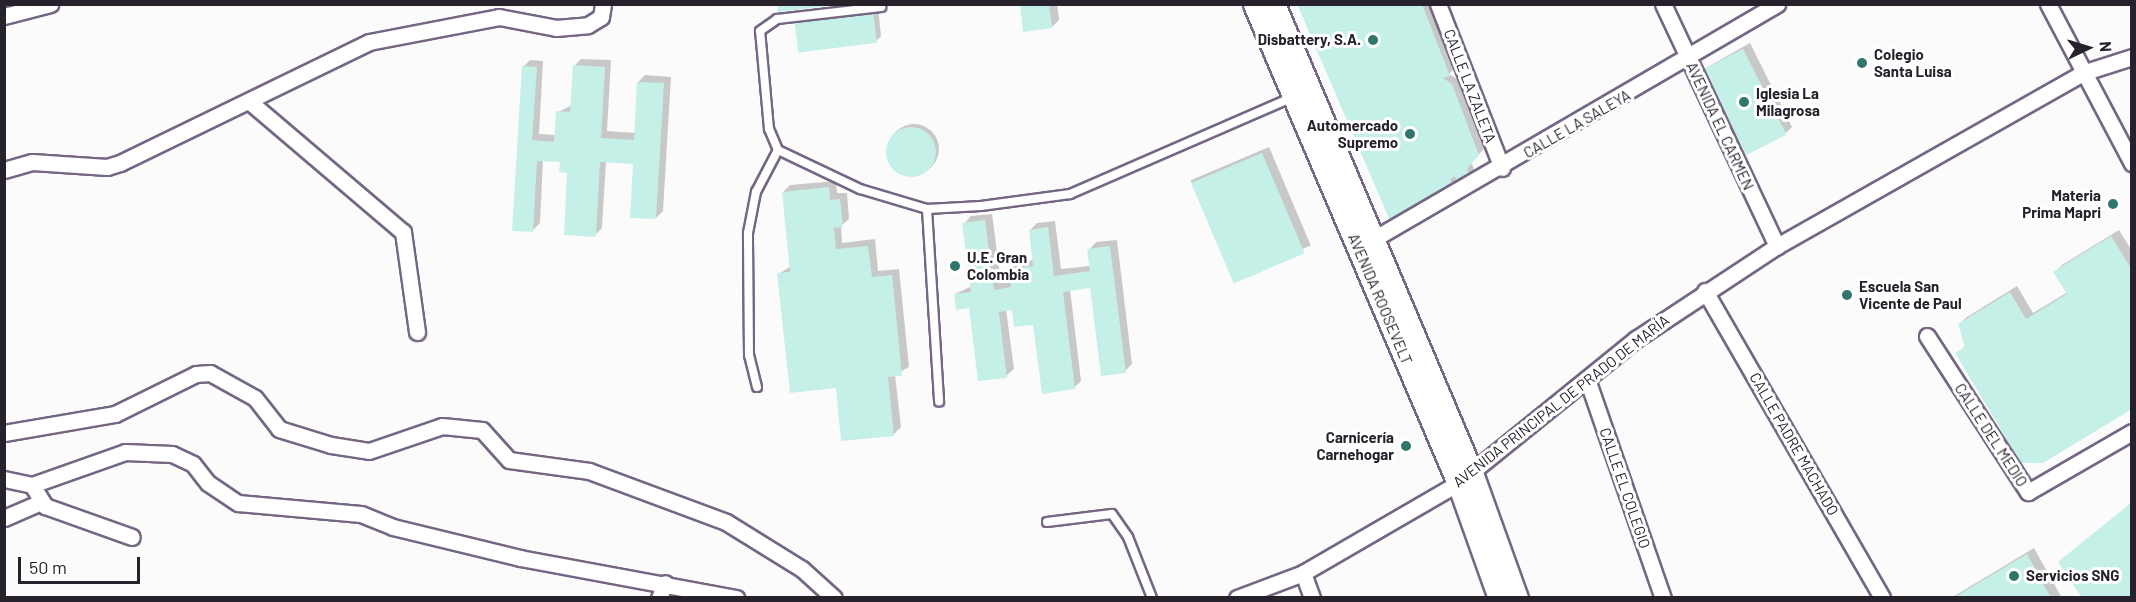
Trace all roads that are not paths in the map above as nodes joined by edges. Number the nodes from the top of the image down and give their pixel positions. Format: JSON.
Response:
{"nodes":[{"id":1,"x":50,"y":4,"type":"edge"},
{"id":2,"x":603,"y":4,"type":"edge"},
{"id":3,"x":1254,"y":4,"type":"edge"},
{"id":4,"x":1275,"y":4,"type":"edge"},
{"id":5,"x":1438,"y":4,"type":"edge"},
{"id":6,"x":1663,"y":4,"type":"edge"},
{"id":7,"x":1777,"y":4,"type":"edge"},
{"id":8,"x":2048,"y":4,"type":"edge"},
{"id":9,"x":881,"y":7,"type":"dead end"},
{"id":10,"x":4,"y":16,"type":"edge"},
{"id":11,"x":2132,"y":57,"type":"edge"},
{"id":12,"x":1688,"y":58,"type":"junction"},
{"id":13,"x":2085,"y":72,"type":"junction"},
{"id":14,"x":1294,"y":97,"type":"junction"},
{"id":15,"x":250,"y":102,"type":"junction"},
{"id":16,"x":778,"y":150,"type":"junction"},
{"id":17,"x":2132,"y":164,"type":"edge"},
{"id":18,"x":1502,"y":168,"type":"junction"},
{"id":19,"x":4,"y":170,"type":"edge"},
{"id":20,"x":927,"y":209,"type":"junction"},
{"id":21,"x":1367,"y":243,"type":"junction"},
{"id":22,"x":1777,"y":246,"type":"junction"},
{"id":23,"x":1705,"y":291,"type":"junction"},
{"id":24,"x":417,"y":332,"type":"dead end"},
{"id":25,"x":1927,"y":336,"type":"dead end"},
{"id":26,"x":1587,"y":379,"type":"junction"},
{"id":27,"x":757,"y":387,"type":"dead end"},
{"id":28,"x":939,"y":402,"type":"dead end"},
{"id":29,"x":2132,"y":432,"type":"edge"},
{"id":30,"x":4,"y":434,"type":"edge"},
{"id":31,"x":1465,"y":478,"type":"junction"},
{"id":32,"x":4,"y":479,"type":"edge"},
{"id":33,"x":32,"y":485,"type":"junction"},
{"id":34,"x":41,"y":502,"type":"junction"},
{"id":35,"x":4,"y":518,"type":"edge"},
{"id":36,"x":1047,"y":522,"type":"dead end"},
{"id":37,"x":132,"y":537,"type":"dead end"},
{"id":38,"x":1303,"y":573,"type":"junction"},
{"id":39,"x":662,"y":590,"type":"edge"},
{"id":40,"x":736,"y":597,"type":"edge"},
{"id":41,"x":834,"y":597,"type":"edge"},
{"id":42,"x":1152,"y":597,"type":"edge"},
{"id":43,"x":1237,"y":597,"type":"edge"},
{"id":44,"x":1312,"y":597,"type":"edge"},
{"id":45,"x":1499,"y":597,"type":"edge"},
{"id":46,"x":1517,"y":597,"type":"edge"},
{"id":47,"x":1663,"y":597,"type":"edge"},
{"id":48,"x":1882,"y":597,"type":"edge"}],
"edges":[{"from":1,"to":10,"type":"street"},
{"from":2,"to":15,"type":"street"},
{"from":3,"to":14,"type":"street","name":"AVENIDA ROOSEVELT"},
{"from":4,"to":21,"type":"street","name":"AVENIDA ROOSEVELT"},
{"from":5,"to":18,"type":"street","name":"CALLE LA ZALETA"},
{"from":6,"to":12,"type":"street","name":"AVENIDA EL CARMEN"},
{"from":7,"to":12,"type":"street","name":"CALLE LA SALEYA"},
{"from":8,"to":13,"type":"street"},
{"from":9,"to":16,"type":"lane"},
{"from":11,"to":13,"type":"street","name":"AVENIDA PRINCIPAL DE PRADO DE MARÍA"},
{"from":12,"to":18,"type":"street","name":"CALLE LA SALEYA"},
{"from":12,"to":22,"type":"street","name":"AVENIDA EL CARMEN"},
{"from":13,"to":17,"type":"street"},
{"from":13,"to":22,"type":"street","name":"AVENIDA PRINCIPAL DE PRADO DE MARÍA"},
{"from":14,"to":20,"type":"lane"},
{"from":14,"to":21,"type":"street","name":"AVENIDA ROOSEVELT"},
{"from":15,"to":19,"type":"street"},
{"from":15,"to":24,"type":"street"},
{"from":16,"to":20,"type":"lane"},
{"from":16,"to":27,"type":"lane"},
{"from":18,"to":21,"type":"street","name":"CALLE LA SALEYA"},
{"from":20,"to":28,"type":"lane"},
{"from":21,"to":31,"type":"street","name":"AVENIDA ROOSEVELT"},
{"from":22,"to":23,"type":"street","name":"AVENIDA PRINCIPAL DE PRADO DE MARÍA"},
{"from":23,"to":26,"type":"street","name":"AVENIDA PRINCIPAL DE PRADO DE MARÍA"},
{"from":23,"to":48,"type":"street","name":"CALLE PADRE MACHADO"},
{"from":25,"to":29,"type":"street","name":"CALLE DEL MEDIO"},
{"from":26,"to":31,"type":"street","name":"AVENIDA PRINCIPAL DE PRADO DE MARÍA"},
{"from":26,"to":47,"type":"street","name":"CALLE EL COLEGIO"},
{"from":30,"to":41,"type":"street"},
{"from":31,"to":38,"type":"street","name":"AVENIDA PRINCIPAL DE PRADO DE MARÍA"},
{"from":31,"to":45,"type":"street","name":"AVENIDA ROOSEVELT"},
{"from":31,"to":46,"type":"street","name":"AVENIDA ROOSEVELT"},
{"from":32,"to":33,"type":"street"},
{"from":33,"to":34,"type":"street"},
{"from":33,"to":39,"type":"street"},
{"from":34,"to":35,"type":"street"},
{"from":34,"to":37,"type":"street"},
{"from":36,"to":42,"type":"lane"},
{"from":38,"to":43,"type":"street","name":"AVENIDA PRINCIPAL DE PRADO DE MARÍA"},
{"from":38,"to":44,"type":"street"},
{"from":39,"to":40,"type":"street"}]}
